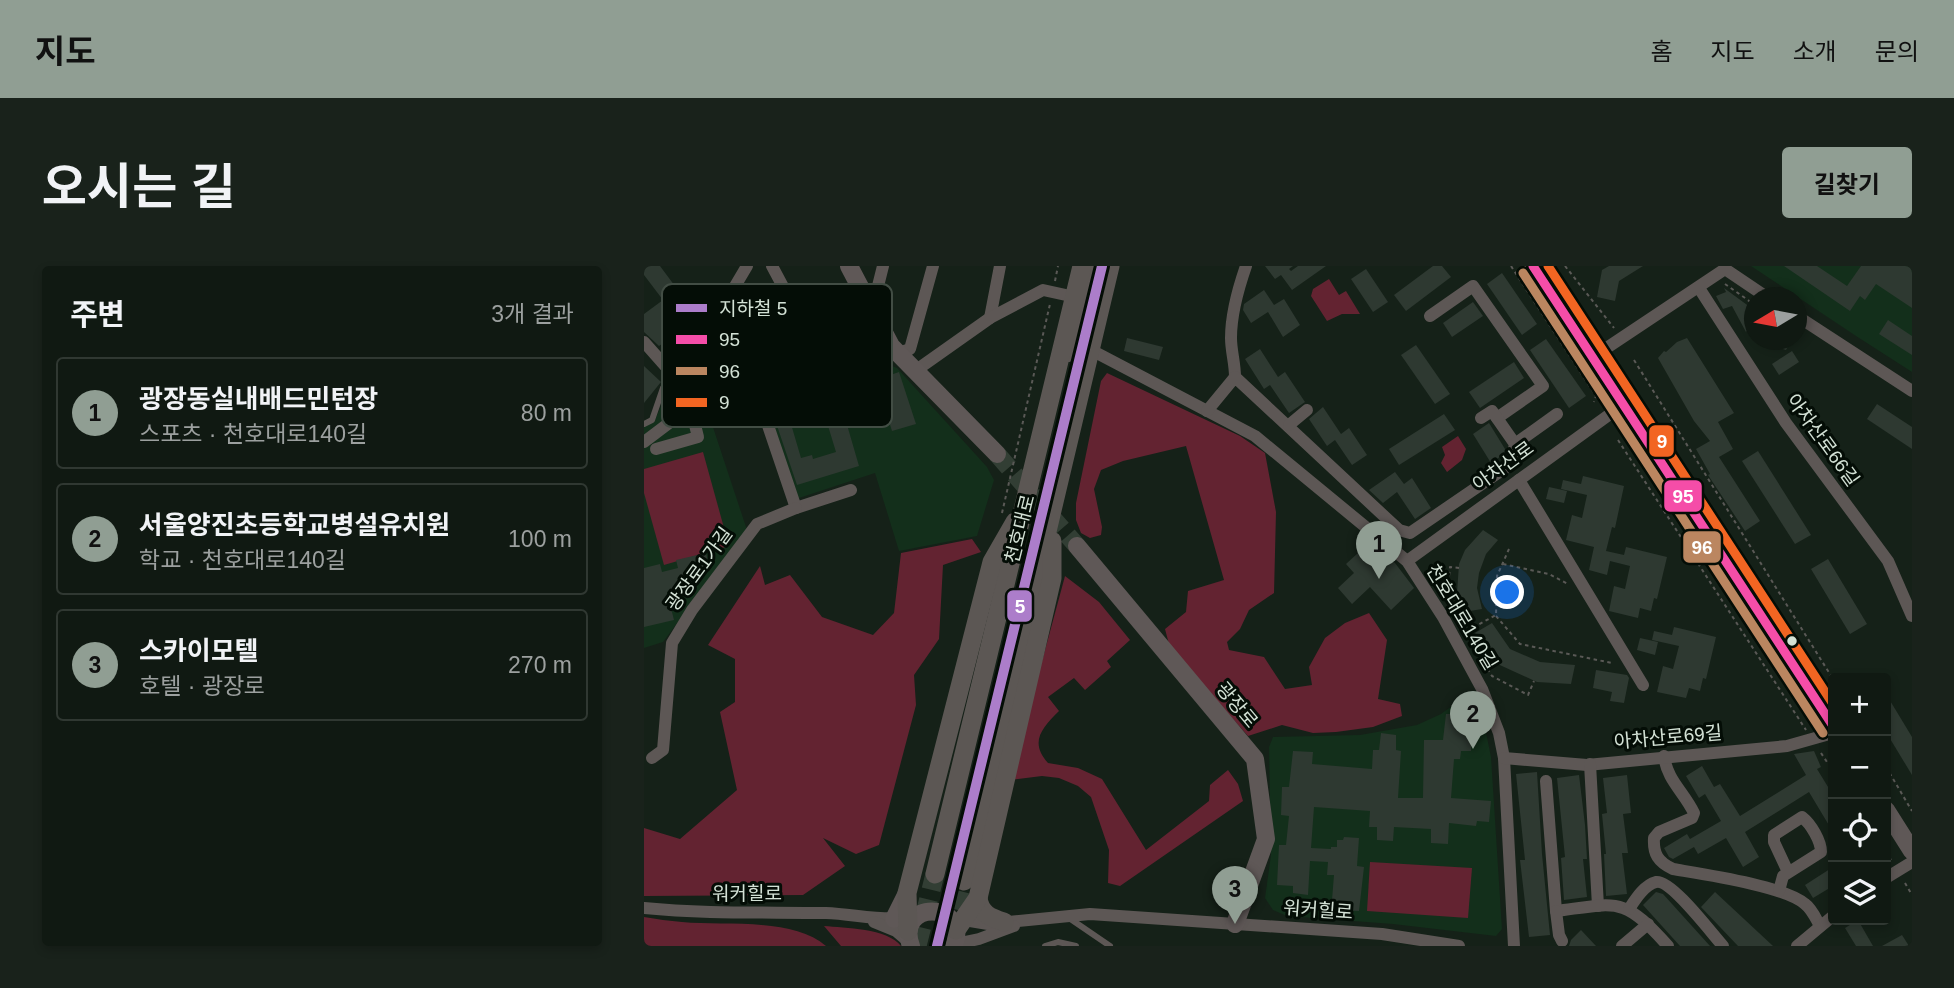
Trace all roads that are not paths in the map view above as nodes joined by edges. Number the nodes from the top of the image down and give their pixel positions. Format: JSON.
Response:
{"nodes":[{"id":1,"x":747,"y":266,"type":"edge"},
{"id":2,"x":772,"y":266,"type":"edge"},
{"id":3,"x":849,"y":266,"type":"edge"},
{"id":4,"x":883,"y":266,"type":"edge"},
{"id":5,"x":933,"y":266,"type":"edge"},
{"id":6,"x":1000,"y":266,"type":"edge"},
{"id":7,"x":1082,"y":266,"type":"edge"},
{"id":8,"x":1093,"y":266,"type":"edge"},
{"id":9,"x":1110,"y":266,"type":"edge"},
{"id":10,"x":1246,"y":266,"type":"edge"},
{"id":11,"x":1534,"y":266,"type":"edge"},
{"id":12,"x":1726,"y":268,"type":"edge"},
{"id":13,"x":736,"y":284,"type":"edge"},
{"id":14,"x":782,"y":284,"type":"edge"},
{"id":15,"x":858,"y":284,"type":"edge"},
{"id":16,"x":879,"y":284,"type":"edge"},
{"id":17,"x":1753,"y":287,"type":"edge"},
{"id":18,"x":1699,"y":288,"type":"junction"},
{"id":19,"x":1075,"y":297,"type":"junction"},
{"id":20,"x":1430,"y":316,"type":"dead end"},
{"id":21,"x":989,"y":318,"type":"junction"},
{"id":22,"x":1807,"y":323,"type":"edge"},
{"id":23,"x":644,"y":342,"type":"edge"},
{"id":24,"x":892,"y":345,"type":"edge"},
{"id":25,"x":895,"y":350,"type":"junction"},
{"id":26,"x":1091,"y":350,"type":"junction"},
{"id":27,"x":892,"y":351,"type":"edge"},
{"id":28,"x":1593,"y":357,"type":"junction"},
{"id":29,"x":662,"y":362,"type":"edge"},
{"id":30,"x":1067,"y":366,"type":"dead end"},
{"id":31,"x":915,"y":371,"type":"junction"},
{"id":32,"x":1235,"y":377,"type":"junction"},
{"id":33,"x":1063,"y":379,"type":"dead end"},
{"id":34,"x":662,"y":391,"type":"edge"},
{"id":35,"x":1912,"y":391,"type":"edge"},
{"id":36,"x":1625,"y":404,"type":"junction"},
{"id":37,"x":1307,"y":410,"type":"dead end"},
{"id":38,"x":1207,"y":411,"type":"junction"},
{"id":39,"x":1557,"y":414,"type":"dead end"},
{"id":40,"x":1481,"y":418,"type":"dead end"},
{"id":41,"x":1497,"y":418,"type":"junction"},
{"id":42,"x":644,"y":424,"type":"edge"},
{"id":43,"x":1289,"y":425,"type":"junction"},
{"id":44,"x":667,"y":427,"type":"edge"},
{"id":45,"x":696,"y":427,"type":"edge"},
{"id":46,"x":769,"y":427,"type":"edge"},
{"id":47,"x":1515,"y":444,"type":"junction"},
{"id":48,"x":650,"y":446,"type":"edge"},
{"id":49,"x":997,"y":454,"type":"tunnel mouth"},
{"id":50,"x":1034,"y":468,"type":"junction"},
{"id":51,"x":1519,"y":480,"type":"junction"},
{"id":52,"x":851,"y":490,"type":"dead end"},
{"id":53,"x":1027,"y":499,"type":"junction"},
{"id":54,"x":1052,"y":503,"type":"junction"},
{"id":55,"x":796,"y":508,"type":"junction"},
{"id":56,"x":1077,"y":547,"type":"tunnel mouth"},
{"id":57,"x":1406,"y":561,"type":"junction"},
{"id":58,"x":1912,"y":616,"type":"edge"},
{"id":59,"x":1643,"y":685,"type":"dead end"},
{"id":60,"x":1828,"y":718,"type":"edge"},
{"id":61,"x":1828,"y":734,"type":"edge"},
{"id":62,"x":1664,"y":756,"type":"junction"},
{"id":63,"x":652,"y":758,"type":"dead end"},
{"id":64,"x":1504,"y":758,"type":"junction"},
{"id":65,"x":1590,"y":764,"type":"junction"},
{"id":66,"x":1546,"y":781,"type":"dead end"},
{"id":67,"x":1891,"y":818,"type":"edge"},
{"id":68,"x":1912,"y":851,"type":"edge"},
{"id":69,"x":1912,"y":862,"type":"edge"},
{"id":70,"x":1788,"y":872,"type":"dead end"},
{"id":71,"x":935,"y":874,"type":"tunnel mouth"},
{"id":72,"x":1891,"y":875,"type":"edge"},
{"id":73,"x":964,"y":881,"type":"tunnel mouth"},
{"id":74,"x":1779,"y":891,"type":"junction"},
{"id":75,"x":978,"y":898,"type":"junction"},
{"id":76,"x":1598,"y":905,"type":"junction"},
{"id":77,"x":644,"y":908,"type":"edge"},
{"id":78,"x":1629,"y":909,"type":"junction"},
{"id":79,"x":1556,"y":911,"type":"junction"},
{"id":80,"x":851,"y":915,"type":"junction"},
{"id":81,"x":1065,"y":915,"type":"junction"},
{"id":82,"x":1048,"y":916,"type":"junction"},
{"id":83,"x":1828,"y":920,"type":"edge"},
{"id":84,"x":1004,"y":922,"type":"junction"},
{"id":85,"x":1235,"y":924,"type":"junction"},
{"id":86,"x":1648,"y":924,"type":"junction"},
{"id":87,"x":1821,"y":926,"type":"junction"},
{"id":88,"x":908,"y":929,"type":"edge"},
{"id":89,"x":955,"y":931,"type":"edge"},
{"id":90,"x":1562,"y":941,"type":"dead end"},
{"id":91,"x":1045,"y":946,"type":"edge"},
{"id":92,"x":1076,"y":946,"type":"edge"},
{"id":93,"x":1110,"y":946,"type":"edge"},
{"id":94,"x":1459,"y":946,"type":"edge"},
{"id":95,"x":1514,"y":946,"type":"edge"},
{"id":96,"x":1622,"y":946,"type":"edge"},
{"id":97,"x":1668,"y":946,"type":"edge"},
{"id":98,"x":1723,"y":946,"type":"edge"},
{"id":99,"x":1797,"y":946,"type":"edge"}],
"edges":[{"from":1,"to":13,"type":"street"},
{"from":2,"to":14,"type":"street"},
{"from":3,"to":15,"type":"street"},
{"from":4,"to":16,"type":"street"},
{"from":5,"to":25,"type":"street"},
{"from":6,"to":21,"type":"street"},
{"from":7,"to":19,"type":"main road","name":"천호대로"},
{"from":8,"to":30,"type":"lane"},
{"from":9,"to":26,"type":"main road","name":"천호대로"},
{"from":10,"to":32,"type":"street"},
{"from":11,"to":28,"type":"street"},
{"from":12,"to":17,"type":"street"},
{"from":12,"to":18,"type":"street"},
{"from":18,"to":28,"type":"street"},
{"from":18,"to":58,"type":"street","name":"아차산로66길"},
{"from":19,"to":21,"type":"street"},
{"from":19,"to":50,"type":"main road","name":"천호대로"},
{"from":20,"to":41,"type":"street"},
{"from":21,"to":31,"type":"street"},
{"from":22,"to":35,"type":"street"},
{"from":23,"to":29,"type":"street"},
{"from":24,"to":25,"type":"street"},
{"from":25,"to":27,"type":"street"},
{"from":25,"to":31,"type":"street"},
{"from":26,"to":38,"type":"street","name":"천호대로140길"},
{"from":26,"to":54,"type":"main road","name":"천호대로"},
{"from":28,"to":36,"type":"street"},
{"from":31,"to":49,"type":"street"},
{"from":32,"to":38,"type":"street"},
{"from":32,"to":43,"type":"street"},
{"from":33,"to":50,"type":"lane"},
{"from":34,"to":42,"type":"lane"},
{"from":36,"to":51,"type":"street","name":"아차산로"},
{"from":36,"to":60,"type":"street"},
{"from":37,"to":43,"type":"street"},
{"from":38,"to":57,"type":"street","name":"천호대로140길"},
{"from":39,"to":47,"type":"street"},
{"from":40,"to":41,"type":"street"},
{"from":41,"to":47,"type":"street"},
{"from":43,"to":47,"type":"street"},
{"from":44,"to":48,"type":"street"},
{"from":45,"to":48,"type":"street"},
{"from":46,"to":55,"type":"street"},
{"from":50,"to":53,"type":"main road","name":"천호대로"},
{"from":51,"to":57,"type":"street","name":"아차산로"},
{"from":51,"to":59,"type":"street"},
{"from":52,"to":55,"type":"street","name":"광장로1가길"},
{"from":53,"to":71,"type":"main road","name":"천호대로"},
{"from":53,"to":88,"type":"main road"},
{"from":54,"to":73,"type":"main road","name":"천호대로"},
{"from":54,"to":75,"type":"main road"},
{"from":55,"to":63,"type":"street","name":"광장로1가길"},
{"from":56,"to":85,"type":"street","name":"광장로"},
{"from":57,"to":64,"type":"street","name":"천호대로140길"},
{"from":61,"to":62,"type":"street","name":"아차산로69길"},
{"from":62,"to":65,"type":"street","name":"아차산로69길"},
{"from":62,"to":74,"type":"street"},
{"from":64,"to":65,"type":"street","name":"아차산로69길"},
{"from":64,"to":95,"type":"street","name":"천호대로140길"},
{"from":65,"to":76,"type":"street"},
{"from":66,"to":79,"type":"street"},
{"from":67,"to":68,"type":"street"},
{"from":69,"to":72,"type":"street"},
{"from":70,"to":74,"type":"street"},
{"from":74,"to":87,"type":"street"},
{"from":75,"to":84,"type":"main road"},
{"from":75,"to":89,"type":"main road"},
{"from":76,"to":78,"type":"street"},
{"from":76,"to":79,"type":"street"},
{"from":77,"to":80,"type":"street","name":"워커힐로"},
{"from":78,"to":86,"type":"street"},
{"from":78,"to":98,"type":"street"},
{"from":79,"to":90,"type":"street"},
{"from":80,"to":88,"type":"street","name":"워커힐로"},
{"from":80,"to":88,"type":"street","name":"워커힐로"},
{"from":81,"to":82,"type":"street","name":"워커힐로"},
{"from":81,"to":85,"type":"street","name":"워커힐로"},
{"from":81,"to":93,"type":"lane"},
{"from":82,"to":84,"type":"street","name":"워커힐로"},
{"from":82,"to":89,"type":"street","name":"워커힐로"},
{"from":83,"to":87,"type":"street"},
{"from":84,"to":89,"type":"street","name":"워커힐로"},
{"from":85,"to":94,"type":"street","name":"워커힐로"},
{"from":86,"to":96,"type":"street"},
{"from":86,"to":97,"type":"street"},
{"from":87,"to":99,"type":"street"},
{"from":88,"to":89,"type":"street"},
{"from":91,"to":92,"type":"lane"}]}
